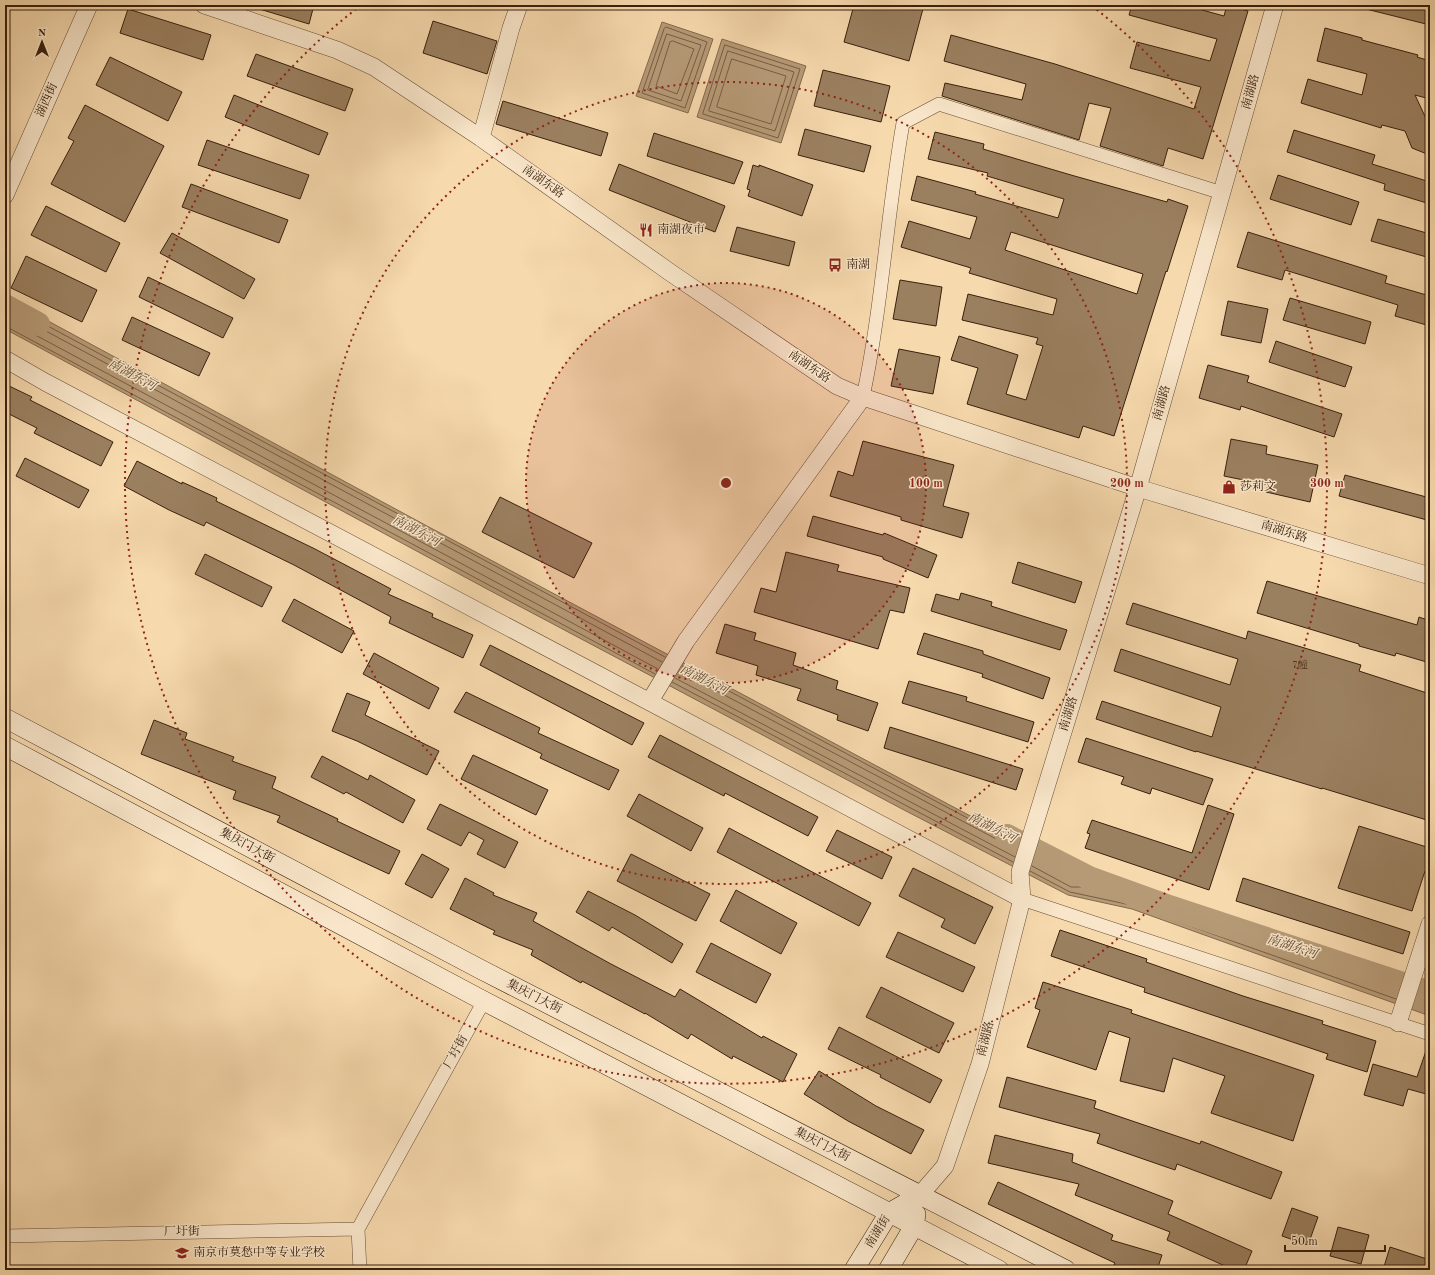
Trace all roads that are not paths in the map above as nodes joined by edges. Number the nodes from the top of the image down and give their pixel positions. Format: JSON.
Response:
{"nodes":[{"id":1,"x":88,"y":5,"type":"edge"},
{"id":2,"x":204,"y":5,"type":"edge"},
{"id":3,"x":520,"y":5,"type":"edge"},
{"id":4,"x":1275,"y":5,"type":"edge"},
{"id":5,"x":481,"y":138,"type":"junction"},
{"id":6,"x":1222,"y":194,"type":"junction"},
{"id":7,"x":5,"y":195,"type":"edge"},
{"id":8,"x":5,"y":359,"type":"edge"},
{"id":9,"x":863,"y":397,"type":"junction"},
{"id":10,"x":1138,"y":488,"type":"junction"},
{"id":11,"x":1430,"y":576,"type":"edge"},
{"id":12,"x":650,"y":701,"type":"junction"},
{"id":13,"x":5,"y":718,"type":"edge"},
{"id":14,"x":5,"y":746,"type":"edge"},
{"id":15,"x":1022,"y":899,"type":"junction"},
{"id":16,"x":1430,"y":924,"type":"edge"},
{"id":17,"x":484,"y":1001,"type":"junction"},
{"id":18,"x":1398,"y":1023,"type":"junction"},
{"id":19,"x":1430,"y":1034,"type":"edge"},
{"id":20,"x":920,"y":1195,"type":"junction"},
{"id":21,"x":888,"y":1213,"type":"junction"},
{"id":22,"x":914,"y":1226,"type":"junction"},
{"id":23,"x":358,"y":1229,"type":"junction"},
{"id":24,"x":5,"y":1236,"type":"edge"},
{"id":25,"x":360,"y":1270,"type":"edge"},
{"id":26,"x":854,"y":1270,"type":"edge"},
{"id":27,"x":888,"y":1270,"type":"edge"},
{"id":28,"x":999,"y":1270,"type":"edge"},
{"id":29,"x":1066,"y":1270,"type":"edge"}],
"edges":[{"from":1,"to":7,"type":"street","name":"湖西街"},
{"from":2,"to":5,"type":"street","name":"南湖东路"},
{"from":3,"to":5,"type":"street"},
{"from":4,"to":6,"type":"street","name":"南湖路"},
{"from":5,"to":9,"type":"street","name":"南湖东路"},
{"from":6,"to":9,"type":"street"},
{"from":6,"to":10,"type":"street","name":"南湖路"},
{"from":8,"to":12,"type":"street"},
{"from":9,"to":10,"type":"street","name":"南湖东路"},
{"from":9,"to":12,"type":"street"},
{"from":10,"to":11,"type":"street","name":"南湖东路"},
{"from":10,"to":15,"type":"street","name":"南湖路"},
{"from":12,"to":15,"type":"street"},
{"from":13,"to":20,"type":"main road","name":"集庆门大街"},
{"from":14,"to":17,"type":"main road"},
{"from":15,"to":18,"type":"street"},
{"from":15,"to":20,"type":"street","name":"南湖路"},
{"from":16,"to":18,"type":"street"},
{"from":17,"to":21,"type":"main road"},
{"from":17,"to":23,"type":"street","name":"厂圩街"},
{"from":18,"to":19,"type":"street"},
{"from":20,"to":21,"type":"main road","name":"南湖街"},
{"from":20,"to":22,"type":"main road"},
{"from":20,"to":29,"type":"main road","name":"集庆门大街"},
{"from":21,"to":22,"type":"main road"},
{"from":21,"to":26,"type":"main road","name":"南湖街"},
{"from":22,"to":27,"type":"main road"},
{"from":22,"to":28,"type":"main road"},
{"from":23,"to":24,"type":"street","name":"厂圩街"},
{"from":23,"to":25,"type":"street"}]}
